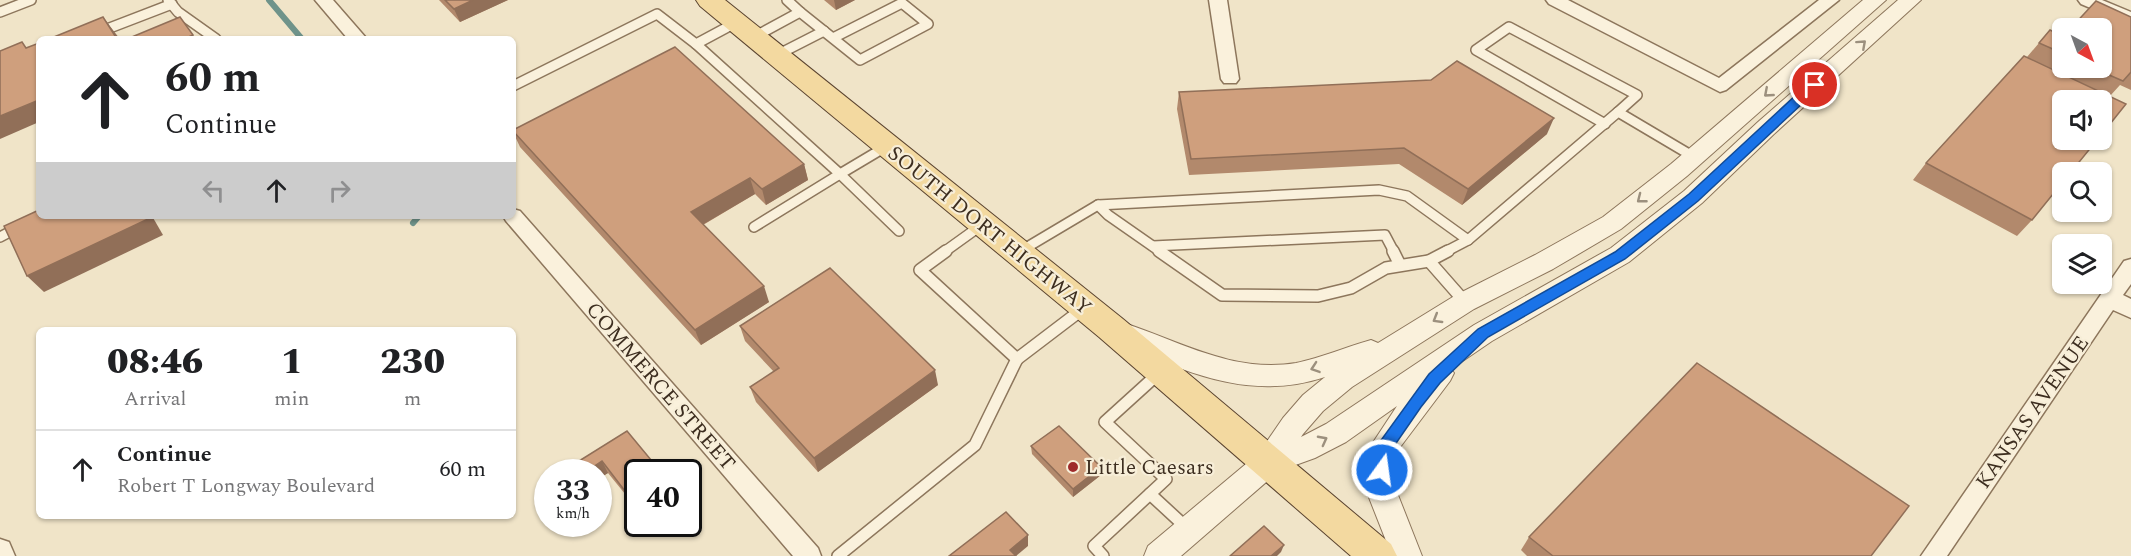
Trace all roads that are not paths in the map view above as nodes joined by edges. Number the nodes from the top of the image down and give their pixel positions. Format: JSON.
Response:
{"nodes":[{"id":1,"x":31,"y":0,"type":"edge"},
{"id":2,"x":324,"y":0,"type":"edge"},
{"id":3,"x":787,"y":0,"type":"edge"},
{"id":4,"x":1218,"y":0,"type":"edge"},
{"id":5,"x":1555,"y":0,"type":"edge"},
{"id":6,"x":1830,"y":0,"type":"edge"},
{"id":7,"x":1875,"y":0,"type":"edge"},
{"id":8,"x":1911,"y":0,"type":"edge"},
{"id":9,"x":2087,"y":0,"type":"edge"},
{"id":10,"x":714,"y":1,"type":"edge"},
{"id":11,"x":170,"y":2,"type":"edge"},
{"id":12,"x":0,"y":12,"type":"edge"},
{"id":13,"x":800,"y":12,"type":"junction"},
{"id":14,"x":2131,"y":19,"type":"edge"},
{"id":15,"x":745,"y":30,"type":"junction"},
{"id":16,"x":824,"y":30,"type":"junction"},
{"id":17,"x":88,"y":36,"type":"edge"},
{"id":18,"x":212,"y":36,"type":"edge"},
{"id":19,"x":355,"y":36,"type":"edge"},
{"id":20,"x":833,"y":38,"type":"junction"},
{"id":21,"x":696,"y":44,"type":"junction"},
{"id":22,"x":777,"y":55,"type":"junction"},
{"id":23,"x":1230,"y":79,"type":"dead end"},
{"id":24,"x":516,"y":84,"type":"edge"},
{"id":25,"x":1618,"y":112,"type":"junction"},
{"id":26,"x":1605,"y":124,"type":"junction"},
{"id":27,"x":887,"y":146,"type":"junction"},
{"id":28,"x":1690,"y":160,"type":"junction"},
{"id":29,"x":1724,"y":167,"type":"junction"},
{"id":30,"x":840,"y":174,"type":"junction"},
{"id":31,"x":1098,"y":205,"type":"junction"},
{"id":32,"x":36,"y":218,"type":"edge"},
{"id":33,"x":516,"y":219,"type":"edge"},
{"id":34,"x":983,"y":224,"type":"junction"},
{"id":35,"x":754,"y":226,"type":"dead end"},
{"id":36,"x":898,"y":231,"type":"dead end"},
{"id":37,"x":0,"y":237,"type":"edge"},
{"id":38,"x":1468,"y":240,"type":"junction"},
{"id":39,"x":1153,"y":246,"type":"junction"},
{"id":40,"x":1018,"y":253,"type":"junction"},
{"id":41,"x":1429,"y":261,"type":"junction"},
{"id":42,"x":1400,"y":265,"type":"junction"},
{"id":43,"x":2131,"y":267,"type":"edge"},
{"id":44,"x":2110,"y":298,"type":"junction"},
{"id":45,"x":1465,"y":302,"type":"junction"},
{"id":46,"x":1085,"y":307,"type":"junction"},
{"id":47,"x":2131,"y":309,"type":"edge"},
{"id":48,"x":1111,"y":328,"type":"junction"},
{"id":49,"x":1483,"y":333,"type":"junction"},
{"id":50,"x":1391,"y":346,"type":"junction"},
{"id":51,"x":1017,"y":359,"type":"junction"},
{"id":52,"x":1162,"y":371,"type":"junction"},
{"id":53,"x":1269,"y":462,"type":"junction"},
{"id":54,"x":1150,"y":494,"type":"junction"},
{"id":55,"x":1189,"y":531,"type":"junction"},
{"id":56,"x":0,"y":550,"type":"edge"},
{"id":57,"x":3,"y":556,"type":"edge"},
{"id":58,"x":810,"y":556,"type":"edge"},
{"id":59,"x":838,"y":556,"type":"edge"},
{"id":60,"x":1104,"y":556,"type":"edge"},
{"id":61,"x":1160,"y":556,"type":"edge"},
{"id":62,"x":1378,"y":556,"type":"edge"},
{"id":63,"x":1407,"y":556,"type":"edge"},
{"id":64,"x":1933,"y":556,"type":"edge"}],
"edges":[{"from":1,"to":12,"type":"lane"},
{"from":2,"to":19,"type":"street"},
{"from":3,"to":13,"type":"lane"},
{"from":4,"to":23,"type":"street"},
{"from":5,"to":6,"type":"street"},
{"from":7,"to":28,"type":"street","one_way":true},
{"from":29,"to":8,"type":"street","one_way":true},
{"from":9,"to":14,"type":"street"},
{"from":10,"to":15,"type":"main road","name":"SOUTH DORT HIGHWAY"},
{"from":11,"to":17,"type":"lane"},
{"from":11,"to":18,"type":"lane"},
{"from":13,"to":15,"type":"lane"},
{"from":13,"to":16,"type":"lane"},
{"from":15,"to":21,"type":"lane"},
{"from":15,"to":22,"type":"main road","name":"SOUTH DORT HIGHWAY"},
{"from":16,"to":20,"type":"lane"},
{"from":16,"to":22,"type":"lane"},
{"from":20,"to":20,"type":"lane"},
{"from":21,"to":24,"type":"lane"},
{"from":21,"to":30,"type":"lane"},
{"from":22,"to":27,"type":"main road","name":"SOUTH DORT HIGHWAY"},
{"from":25,"to":26,"type":"lane"},
{"from":25,"to":26,"type":"lane"},
{"from":25,"to":28,"type":"lane"},
{"from":26,"to":38,"type":"lane"},
{"from":27,"to":30,"type":"lane"},
{"from":27,"to":34,"type":"main road","name":"SOUTH DORT HIGHWAY"},
{"from":28,"to":29,"type":"street"},
{"from":28,"to":45,"type":"street","one_way":true},
{"from":29,"to":49,"type":"street"},
{"from":30,"to":35,"type":"lane"},
{"from":30,"to":36,"type":"lane"},
{"from":31,"to":38,"type":"lane"},
{"from":31,"to":39,"type":"lane"},
{"from":31,"to":40,"type":"lane"},
{"from":32,"to":37,"type":"lane"},
{"from":33,"to":58,"type":"street","name":"COMMERCE STREET"},
{"from":34,"to":40,"type":"main road","name":"SOUTH DORT HIGHWAY"},
{"from":34,"to":51,"type":"lane"},
{"from":38,"to":41,"type":"lane"},
{"from":39,"to":42,"type":"lane"},
{"from":39,"to":42,"type":"lane"},
{"from":40,"to":46,"type":"main road","name":"SOUTH DORT HIGHWAY"},
{"from":41,"to":42,"type":"lane"},
{"from":41,"to":45,"type":"lane"},
{"from":43,"to":44,"type":"street","name":"KANSAS AVENUE"},
{"from":44,"to":47,"type":"street"},
{"from":44,"to":64,"type":"street","name":"KANSAS AVENUE"},
{"from":45,"to":50,"type":"street","one_way":true},
{"from":46,"to":48,"type":"main road","name":"SOUTH DORT HIGHWAY"},
{"from":46,"to":51,"type":"lane"},
{"from":50,"to":48,"type":"street","one_way":true},
{"from":48,"to":52,"type":"main road","name":"SOUTH DORT HIGHWAY"},
{"from":53,"to":49,"type":"street","one_way":true},
{"from":49,"to":63,"type":"street"},
{"from":50,"to":53,"type":"street"},
{"from":51,"to":59,"type":"lane"},
{"from":52,"to":53,"type":"main road","name":"SOUTH DORT HIGHWAY"},
{"from":52,"to":54,"type":"lane"},
{"from":53,"to":55,"type":"street"},
{"from":53,"to":62,"type":"main road","name":"SOUTH DORT HIGHWAY"},
{"from":54,"to":55,"type":"lane"},
{"from":54,"to":60,"type":"lane"},
{"from":55,"to":61,"type":"street"},
{"from":56,"to":57,"type":"street"}]}
